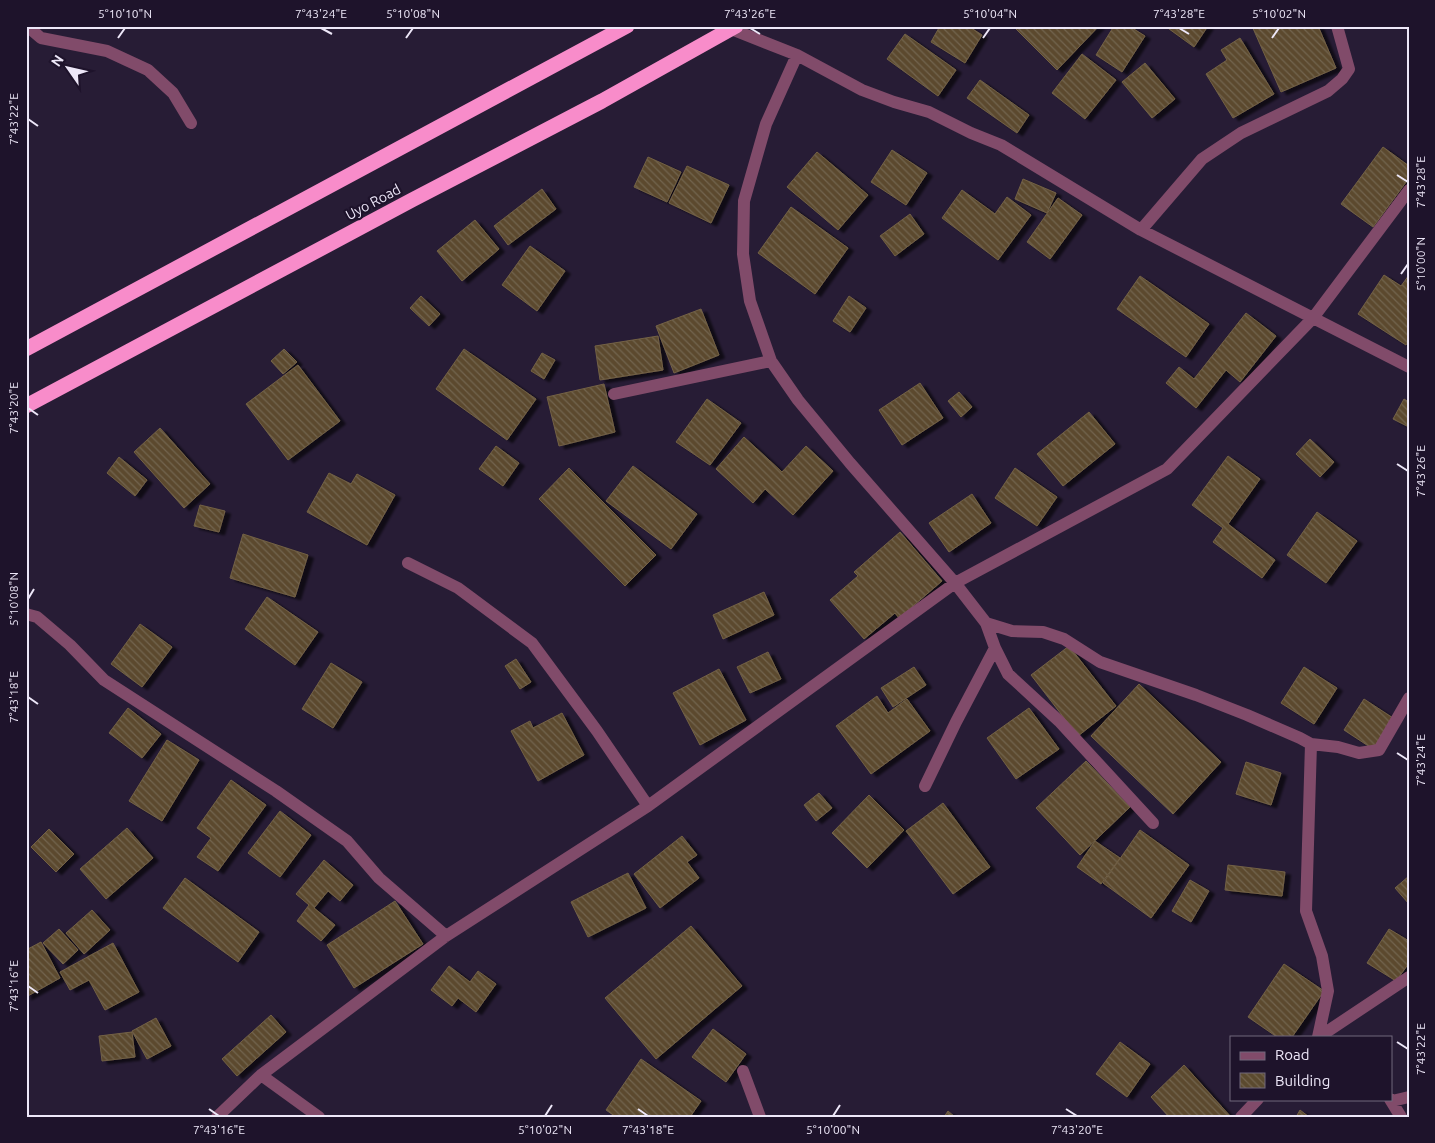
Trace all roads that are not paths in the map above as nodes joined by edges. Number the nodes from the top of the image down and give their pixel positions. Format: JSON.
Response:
{"nodes":[{"id":1,"x":27,"y":26,"type":"edge"},
{"id":2,"x":627,"y":26,"type":"edge"},
{"id":3,"x":1338,"y":26,"type":"edge"},
{"id":4,"x":733,"y":28,"type":"edge"},
{"id":5,"x":797,"y":55,"type":"junction"},
{"id":6,"x":191,"y":123,"type":"dead end"},
{"id":7,"x":1409,"y":190,"type":"edge"},
{"id":8,"x":1141,"y":230,"type":"junction"},
{"id":9,"x":1313,"y":318,"type":"junction"},
{"id":10,"x":26,"y":350,"type":"edge"},
{"id":11,"x":771,"y":361,"type":"junction"},
{"id":12,"x":1409,"y":367,"type":"edge"},
{"id":13,"x":614,"y":394,"type":"dead end"},
{"id":14,"x":26,"y":406,"type":"edge"},
{"id":15,"x":408,"y":563,"type":"dead end"},
{"id":16,"x":955,"y":583,"type":"junction"},
{"id":17,"x":26,"y":614,"type":"edge"},
{"id":18,"x":986,"y":623,"type":"junction"},
{"id":19,"x":995,"y":648,"type":"junction"},
{"id":20,"x":1409,"y":698,"type":"edge"},
{"id":21,"x":1311,"y":744,"type":"junction"},
{"id":22,"x":925,"y":786,"type":"dead end"},
{"id":23,"x":648,"y":806,"type":"junction"},
{"id":24,"x":1153,"y":823,"type":"dead end"},
{"id":25,"x":446,"y":936,"type":"junction"},
{"id":26,"x":1409,"y":977,"type":"edge"},
{"id":27,"x":1319,"y":1036,"type":"edge"},
{"id":28,"x":1320,"y":1036,"type":"edge"},
{"id":29,"x":743,"y":1072,"type":"dead end"},
{"id":30,"x":261,"y":1075,"type":"junction"},
{"id":31,"x":1409,"y":1097,"type":"edge"},
{"id":32,"x":1257,"y":1100,"type":"edge"},
{"id":33,"x":1391,"y":1100,"type":"edge"},
{"id":34,"x":1392,"y":1100,"type":"edge"},
{"id":35,"x":217,"y":1117,"type":"edge"},
{"id":36,"x":319,"y":1117,"type":"edge"},
{"id":37,"x":760,"y":1117,"type":"edge"},
{"id":38,"x":1241,"y":1117,"type":"edge"},
{"id":39,"x":1401,"y":1117,"type":"edge"}],
"edges":[{"from":1,"to":6,"type":"street"},
{"from":2,"to":10,"type":"highway"},
{"from":3,"to":8,"type":"street"},
{"from":4,"to":5,"type":"street"},
{"from":4,"to":14,"type":"highway","name":"Uyo Road"},
{"from":5,"to":8,"type":"street"},
{"from":5,"to":11,"type":"street"},
{"from":7,"to":9,"type":"street"},
{"from":8,"to":9,"type":"street"},
{"from":9,"to":12,"type":"street"},
{"from":9,"to":16,"type":"street"},
{"from":11,"to":13,"type":"street"},
{"from":11,"to":16,"type":"street"},
{"from":15,"to":23,"type":"street"},
{"from":16,"to":18,"type":"street"},
{"from":16,"to":23,"type":"street"},
{"from":17,"to":25,"type":"street"},
{"from":18,"to":19,"type":"street"},
{"from":18,"to":21,"type":"street"},
{"from":19,"to":22,"type":"street"},
{"from":19,"to":24,"type":"street"},
{"from":20,"to":21,"type":"street"},
{"from":21,"to":27,"type":"street"},
{"from":23,"to":25,"type":"street"},
{"from":25,"to":30,"type":"street"},
{"from":26,"to":28,"type":"street"},
{"from":29,"to":37,"type":"street"},
{"from":30,"to":35,"type":"street"},
{"from":30,"to":36,"type":"street"},
{"from":31,"to":34,"type":"street"},
{"from":32,"to":38,"type":"street"},
{"from":33,"to":39,"type":"street"}]}
